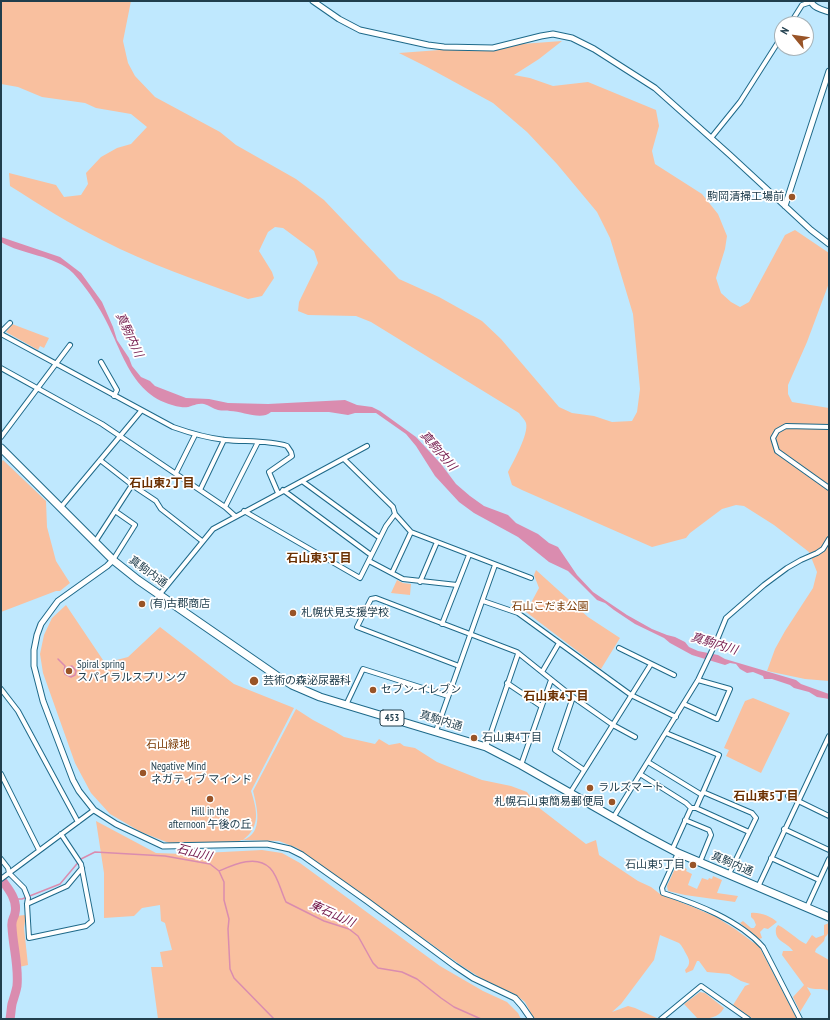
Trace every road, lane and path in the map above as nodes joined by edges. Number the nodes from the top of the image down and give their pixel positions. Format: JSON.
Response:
{"nodes":[{"id":1,"x":313,"y":1,"type":"edge"},
{"id":2,"x":811,"y":1,"type":"edge"},
{"id":3,"x":829,"y":12,"type":"edge"},
{"id":4,"x":795,"y":16,"type":"edge"},
{"id":5,"x":774,"y":49,"type":"edge"},
{"id":6,"x":829,"y":70,"type":"edge"},
{"id":7,"x":711,"y":138,"type":"junction"},
{"id":8,"x":785,"y":206,"type":"junction"},
{"id":9,"x":829,"y":244,"type":"edge"},
{"id":10,"x":10,"y":323,"type":"dead end"},
{"id":11,"x":1,"y":333,"type":"edge"},
{"id":12,"x":70,"y":345,"type":"dead end"},
{"id":13,"x":101,"y":362,"type":"dead end"},
{"id":14,"x":56,"y":364,"type":"junction"},
{"id":15,"x":1,"y":368,"type":"edge"},
{"id":16,"x":38,"y":388,"type":"junction"},
{"id":17,"x":114,"y":396,"type":"junction"},
{"id":18,"x":141,"y":411,"type":"junction"},
{"id":19,"x":829,"y":427,"type":"edge"},
{"id":20,"x":195,"y":435,"type":"junction"},
{"id":21,"x":120,"y":436,"type":"junction"},
{"id":22,"x":1,"y":437,"type":"edge"},
{"id":23,"x":224,"y":440,"type":"junction"},
{"id":24,"x":258,"y":442,"type":"junction"},
{"id":25,"x":367,"y":446,"type":"dead end"},
{"id":26,"x":1,"y":448,"type":"edge"},
{"id":27,"x":344,"y":459,"type":"junction"},
{"id":28,"x":100,"y":460,"type":"junction"},
{"id":29,"x":176,"y":474,"type":"junction"},
{"id":30,"x":302,"y":481,"type":"junction"},
{"id":31,"x":132,"y":485,"type":"junction"},
{"id":32,"x":829,"y":488,"type":"edge"},
{"id":33,"x":200,"y":490,"type":"junction"},
{"id":34,"x":283,"y":490,"type":"junction"},
{"id":35,"x":278,"y":493,"type":"junction"},
{"id":36,"x":61,"y":507,"type":"junction"},
{"id":37,"x":225,"y":508,"type":"junction"},
{"id":38,"x":115,"y":511,"type":"junction"},
{"id":39,"x":244,"y":512,"type":"junction"},
{"id":40,"x":395,"y":514,"type":"junction"},
{"id":41,"x":235,"y":516,"type":"junction"},
{"id":42,"x":411,"y":532,"type":"junction"},
{"id":43,"x":380,"y":538,"type":"junction"},
{"id":44,"x":829,"y":539,"type":"edge"},
{"id":45,"x":95,"y":542,"type":"junction"},
{"id":46,"x":202,"y":542,"type":"junction"},
{"id":47,"x":437,"y":542,"type":"junction"},
{"id":48,"x":371,"y":555,"type":"junction"},
{"id":49,"x":469,"y":555,"type":"junction"},
{"id":50,"x":114,"y":560,"type":"junction"},
{"id":51,"x":369,"y":561,"type":"junction"},
{"id":52,"x":496,"y":565,"type":"junction"},
{"id":53,"x":392,"y":573,"type":"junction"},
{"id":54,"x":532,"y":578,"type":"dead end"},
{"id":55,"x":420,"y":582,"type":"junction"},
{"id":56,"x":457,"y":585,"type":"junction"},
{"id":57,"x":160,"y":594,"type":"junction"},
{"id":58,"x":483,"y":601,"type":"junction"},
{"id":59,"x":442,"y":624,"type":"junction"},
{"id":60,"x":470,"y":635,"type":"junction"},
{"id":61,"x":559,"y":643,"type":"junction"},
{"id":62,"x":618,"y":648,"type":"dead end"},
{"id":63,"x":518,"y":654,"type":"junction"},
{"id":64,"x":651,"y":664,"type":"junction"},
{"id":65,"x":459,"y":666,"type":"junction"},
{"id":66,"x":542,"y":672,"type":"junction"},
{"id":67,"x":674,"y":675,"type":"dead end"},
{"id":68,"x":699,"y":678,"type":"junction"},
{"id":69,"x":551,"y":680,"type":"junction"},
{"id":70,"x":508,"y":683,"type":"junction"},
{"id":71,"x":1,"y":689,"type":"edge"},
{"id":72,"x":631,"y":694,"type":"junction"},
{"id":73,"x":448,"y":696,"type":"junction"},
{"id":74,"x":573,"y":698,"type":"junction"},
{"id":75,"x":684,"y":704,"type":"junction"},
{"id":76,"x":346,"y":705,"type":"junction"},
{"id":77,"x":541,"y":706,"type":"junction"},
{"id":78,"x":676,"y":717,"type":"junction"},
{"id":79,"x":613,"y":725,"type":"junction"},
{"id":80,"x":436,"y":731,"type":"junction"},
{"id":81,"x":666,"y":733,"type":"junction"},
{"id":82,"x":829,"y":736,"type":"edge"},
{"id":83,"x":635,"y":737,"type":"dead end"},
{"id":84,"x":486,"y":747,"type":"junction"},
{"id":85,"x":648,"y":762,"type":"junction"},
{"id":86,"x":521,"y":765,"type":"junction"},
{"id":87,"x":584,"y":770,"type":"junction"},
{"id":88,"x":1,"y":774,"type":"edge"},
{"id":89,"x":640,"y":774,"type":"junction"},
{"id":90,"x":570,"y":793,"type":"junction"},
{"id":91,"x":702,"y":793,"type":"junction"},
{"id":92,"x":788,"y":796,"type":"dead end"},
{"id":93,"x":798,"y":801,"type":"junction"},
{"id":94,"x":693,"y":808,"type":"junction"},
{"id":95,"x":94,"y":810,"type":"junction"},
{"id":96,"x":829,"y":815,"type":"edge"},
{"id":97,"x":613,"y":818,"type":"junction"},
{"id":98,"x":686,"y":820,"type":"junction"},
{"id":99,"x":78,"y":822,"type":"junction"},
{"id":100,"x":784,"y":830,"type":"junction"},
{"id":101,"x":749,"y":832,"type":"junction"},
{"id":102,"x":61,"y":834,"type":"junction"},
{"id":103,"x":39,"y":850,"type":"junction"},
{"id":104,"x":829,"y":850,"type":"edge"},
{"id":105,"x":675,"y":851,"type":"junction"},
{"id":106,"x":1,"y":858,"type":"edge"},
{"id":107,"x":771,"y":858,"type":"junction"},
{"id":108,"x":829,"y":859,"type":"edge"},
{"id":109,"x":700,"y":862,"type":"junction"},
{"id":110,"x":81,"y":866,"type":"junction"},
{"id":111,"x":8,"y":874,"type":"junction"},
{"id":112,"x":729,"y":874,"type":"junction"},
{"id":113,"x":1,"y":879,"type":"edge"},
{"id":114,"x":819,"y":880,"type":"junction"},
{"id":115,"x":758,"y":887,"type":"junction"},
{"id":116,"x":27,"y":904,"type":"junction"},
{"id":117,"x":807,"y":908,"type":"junction"},
{"id":118,"x":829,"y":917,"type":"edge"},
{"id":119,"x":531,"y":1019,"type":"edge"},
{"id":120,"x":661,"y":1019,"type":"edge"},
{"id":121,"x":748,"y":1019,"type":"edge"},
{"id":122,"x":800,"y":1019,"type":"edge"}],
"edges":[{"from":1,"to":7,"type":"street"},
{"from":2,"to":3,"type":"street"},
{"from":2,"to":4,"type":"street"},
{"from":5,"to":7,"type":"street"},
{"from":6,"to":8,"type":"street"},
{"from":7,"to":8,"type":"street"},
{"from":8,"to":9,"type":"street"},
{"from":10,"to":11,"type":"street"},
{"from":11,"to":14,"type":"street"},
{"from":12,"to":14,"type":"street"},
{"from":13,"to":17,"type":"street"},
{"from":14,"to":16,"type":"street"},
{"from":14,"to":17,"type":"street"},
{"from":15,"to":16,"type":"street"},
{"from":16,"to":21,"type":"street"},
{"from":16,"to":22,"type":"street"},
{"from":17,"to":18,"type":"street"},
{"from":18,"to":20,"type":"street"},
{"from":18,"to":21,"type":"street"},
{"from":19,"to":32,"type":"street"},
{"from":20,"to":23,"type":"street"},
{"from":20,"to":29,"type":"street"},
{"from":21,"to":28,"type":"street"},
{"from":21,"to":29,"type":"street"},
{"from":23,"to":24,"type":"street"},
{"from":23,"to":33,"type":"street"},
{"from":24,"to":35,"type":"street"},
{"from":24,"to":37,"type":"street"},
{"from":25,"to":27,"type":"street"},
{"from":26,"to":36,"type":"highway","name":"真駒内通","number":"453"},
{"from":27,"to":30,"type":"street"},
{"from":27,"to":40,"type":"street"},
{"from":28,"to":31,"type":"street"},
{"from":28,"to":36,"type":"street"},
{"from":29,"to":33,"type":"street"},
{"from":30,"to":34,"type":"street"},
{"from":30,"to":43,"type":"street"},
{"from":31,"to":38,"type":"street"},
{"from":31,"to":46,"type":"street"},
{"from":33,"to":37,"type":"street"},
{"from":34,"to":35,"type":"street"},
{"from":34,"to":48,"type":"street"},
{"from":35,"to":39,"type":"street"},
{"from":36,"to":45,"type":"highway","name":"真駒内通","number":"453"},
{"from":37,"to":41,"type":"street"},
{"from":38,"to":45,"type":"street"},
{"from":38,"to":50,"type":"street"},
{"from":39,"to":41,"type":"street"},
{"from":39,"to":51,"type":"street"},
{"from":40,"to":42,"type":"street"},
{"from":40,"to":43,"type":"street"},
{"from":41,"to":46,"type":"street"},
{"from":42,"to":47,"type":"street"},
{"from":42,"to":53,"type":"street"},
{"from":43,"to":48,"type":"street"},
{"from":44,"to":68,"type":"street"},
{"from":45,"to":50,"type":"highway","name":"真駒内通","number":"453"},
{"from":46,"to":57,"type":"street"},
{"from":47,"to":49,"type":"street"},
{"from":47,"to":55,"type":"street"},
{"from":48,"to":51,"type":"street"},
{"from":49,"to":52,"type":"street"},
{"from":49,"to":56,"type":"street"},
{"from":50,"to":57,"type":"highway","name":"真駒内通","number":"453"},
{"from":50,"to":95,"type":"street"},
{"from":51,"to":53,"type":"street"},
{"from":52,"to":54,"type":"street"},
{"from":52,"to":58,"type":"street"},
{"from":53,"to":55,"type":"street"},
{"from":55,"to":56,"type":"street"},
{"from":56,"to":59,"type":"street"},
{"from":57,"to":76,"type":"highway","name":"真駒内通","number":"453"},
{"from":58,"to":60,"type":"street"},
{"from":58,"to":61,"type":"street"},
{"from":59,"to":60,"type":"street"},
{"from":59,"to":65,"type":"street"},
{"from":60,"to":63,"type":"street"},
{"from":60,"to":65,"type":"street"},
{"from":61,"to":66,"type":"street"},
{"from":61,"to":72,"type":"street"},
{"from":62,"to":64,"type":"street"},
{"from":63,"to":66,"type":"street"},
{"from":63,"to":70,"type":"street"},
{"from":64,"to":67,"type":"street"},
{"from":64,"to":72,"type":"street"},
{"from":65,"to":73,"type":"street"},
{"from":66,"to":69,"type":"street"},
{"from":68,"to":75,"type":"street"},
{"from":68,"to":75,"type":"street"},
{"from":69,"to":74,"type":"street"},
{"from":69,"to":77,"type":"street"},
{"from":70,"to":77,"type":"street"},
{"from":70,"to":84,"type":"street"},
{"from":71,"to":99,"type":"street"},
{"from":72,"to":78,"type":"street"},
{"from":72,"to":79,"type":"street"},
{"from":73,"to":76,"type":"street"},
{"from":73,"to":80,"type":"street"},
{"from":74,"to":79,"type":"street"},
{"from":74,"to":87,"type":"street"},
{"from":75,"to":78,"type":"street"},
{"from":76,"to":80,"type":"highway","name":"真駒内通","number":"453"},
{"from":77,"to":86,"type":"street"},
{"from":78,"to":81,"type":"street"},
{"from":79,"to":83,"type":"street"},
{"from":79,"to":87,"type":"street"},
{"from":80,"to":84,"type":"highway","name":"真駒内通","number":"453"},
{"from":81,"to":85,"type":"street"},
{"from":81,"to":91,"type":"street"},
{"from":82,"to":93,"type":"street"},
{"from":84,"to":86,"type":"highway","name":"真駒内通","number":"453"},
{"from":85,"to":89,"type":"street"},
{"from":85,"to":91,"type":"street"},
{"from":86,"to":90,"type":"highway","name":"真駒内通","number":"453"},
{"from":87,"to":90,"type":"street"},
{"from":88,"to":103,"type":"street"},
{"from":89,"to":94,"type":"street"},
{"from":89,"to":97,"type":"street"},
{"from":90,"to":97,"type":"highway","name":"真駒内通","number":"453"},
{"from":91,"to":94,"type":"street"},
{"from":91,"to":101,"type":"street"},
{"from":92,"to":93,"type":"street"},
{"from":93,"to":96,"type":"street"},
{"from":93,"to":100,"type":"street"},
{"from":94,"to":98,"type":"street"},
{"from":94,"to":101,"type":"street"},
{"from":95,"to":99,"type":"street"},
{"from":95,"to":119,"type":"street"},
{"from":97,"to":105,"type":"highway","name":"真駒内通","number":"453"},
{"from":98,"to":105,"type":"street"},
{"from":98,"to":109,"type":"street"},
{"from":99,"to":102,"type":"street"},
{"from":100,"to":104,"type":"street"},
{"from":100,"to":107,"type":"street"},
{"from":101,"to":112,"type":"street"},
{"from":102,"to":103,"type":"street"},
{"from":102,"to":110,"type":"street"},
{"from":103,"to":111,"type":"street"},
{"from":105,"to":109,"type":"highway","name":"真駒内通","number":"453"},
{"from":105,"to":122,"type":"street"},
{"from":106,"to":111,"type":"street"},
{"from":107,"to":114,"type":"street"},
{"from":107,"to":115,"type":"street"},
{"from":108,"to":114,"type":"street"},
{"from":109,"to":112,"type":"highway","name":"真駒内通","number":"453"},
{"from":110,"to":116,"type":"street"},
{"from":110,"to":116,"type":"street"},
{"from":111,"to":113,"type":"street"},
{"from":111,"to":116,"type":"street"},
{"from":112,"to":115,"type":"highway","name":"真駒内通","number":"453"},
{"from":114,"to":117,"type":"street"},
{"from":115,"to":117,"type":"highway","name":"真駒内通","number":"453"},
{"from":117,"to":118,"type":"highway","name":"真駒内通","number":"453"},
{"from":120,"to":121,"type":"street"}]}
